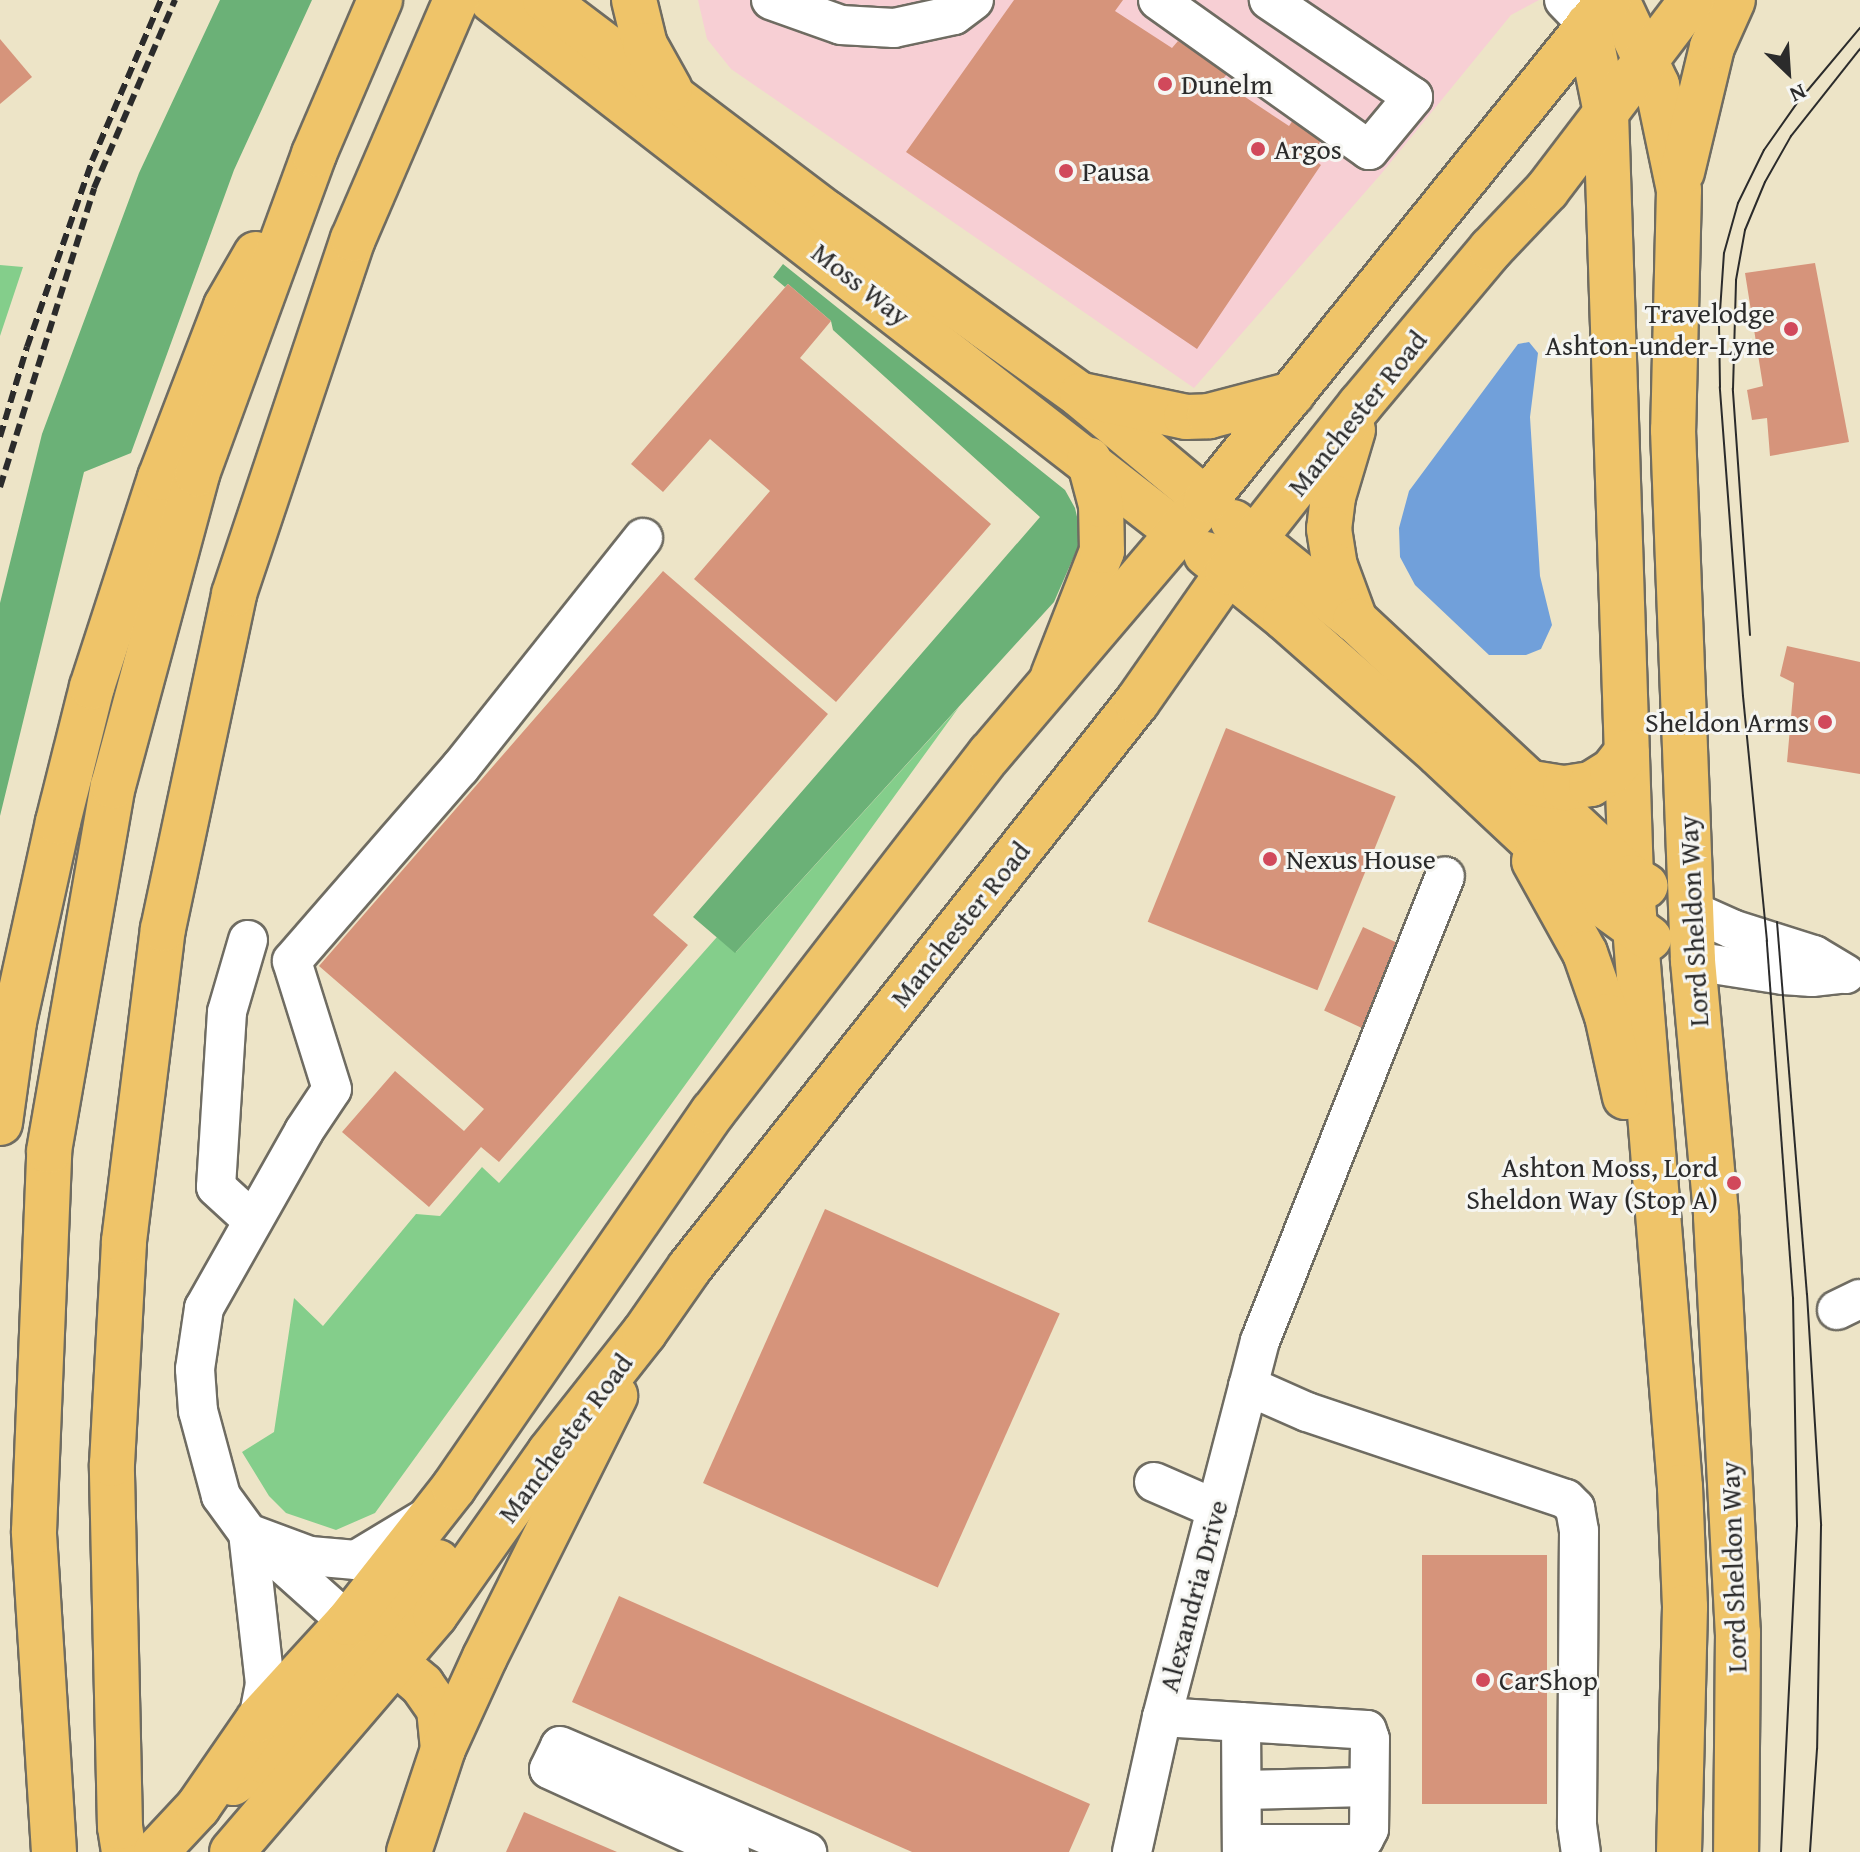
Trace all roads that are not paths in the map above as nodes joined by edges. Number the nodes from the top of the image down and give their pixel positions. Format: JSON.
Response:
{"nodes":[{"id":1,"x":380,"y":0,"type":"edge"},
{"id":2,"x":456,"y":0,"type":"edge"},
{"id":3,"x":634,"y":0,"type":"edge"},
{"id":4,"x":771,"y":0,"type":"edge"},
{"id":5,"x":974,"y":0,"type":"edge"},
{"id":6,"x":1158,"y":0,"type":"edge"},
{"id":7,"x":1269,"y":0,"type":"edge"},
{"id":8,"x":1692,"y":0,"type":"edge"},
{"id":9,"x":1733,"y":0,"type":"edge"},
{"id":10,"x":1610,"y":8,"type":"edge"},
{"id":11,"x":534,"y":10,"type":"edge"},
{"id":12,"x":1647,"y":59,"type":"junction"},
{"id":13,"x":677,"y":101,"type":"junction"},
{"id":14,"x":1606,"y":113,"type":"junction"},
{"id":15,"x":314,"y":154,"type":"junction"},
{"id":16,"x":1679,"y":190,"type":"junction"},
{"id":17,"x":1292,"y":394,"type":"junction"},
{"id":18,"x":1080,"y":395,"type":"junction"},
{"id":19,"x":1360,"y":405,"type":"junction"},
{"id":20,"x":1089,"y":460,"type":"junction"},
{"id":21,"x":1192,"y":516,"type":"junction"},
{"id":22,"x":643,"y":538,"type":"dead end"},
{"id":23,"x":1241,"y":556,"type":"junction"},
{"id":24,"x":1355,"y":620,"type":"junction"},
{"id":25,"x":1052,"y":678,"type":"junction"},
{"id":26,"x":1627,"y":752,"type":"junction"},
{"id":27,"x":1532,"y":783,"type":"junction"},
{"id":28,"x":1515,"y":828,"type":"junction"},
{"id":29,"x":1445,"y":876,"type":"dead end"},
{"id":30,"x":1631,"y":877,"type":"junction"},
{"id":31,"x":1690,"y":910,"type":"junction"},
{"id":32,"x":248,"y":940,"type":"dead end"},
{"id":33,"x":1662,"y":945,"type":"junction"},
{"id":34,"x":1853,"y":975,"type":"edge"},
{"id":35,"x":0,"y":1123,"type":"edge"},
{"id":36,"x":253,"y":1221,"type":"junction"},
{"id":37,"x":1657,"y":1232,"type":"junction"},
{"id":38,"x":644,"y":1333,"type":"junction"},
{"id":39,"x":1248,"y":1386,"type":"junction"},
{"id":40,"x":550,"y":1452,"type":"junction"},
{"id":41,"x":1154,"y":1482,"type":"dead end"},
{"id":42,"x":1216,"y":1509,"type":"junction"},
{"id":43,"x":434,"y":1513,"type":"junction"},
{"id":44,"x":248,"y":1533,"type":"junction"},
{"id":45,"x":347,"y":1623,"type":"junction"},
{"id":46,"x":396,"y":1663,"type":"junction"},
{"id":47,"x":1162,"y":1717,"type":"junction"},
{"id":48,"x":258,"y":1720,"type":"junction"},
{"id":49,"x":1241,"y":1722,"type":"junction"},
{"id":50,"x":443,"y":1749,"type":"junction"},
{"id":51,"x":1369,"y":1787,"type":"junction"},
{"id":52,"x":1242,"y":1790,"type":"junction"},
{"id":53,"x":198,"y":1807,"type":"junction"},
{"id":54,"x":1242,"y":1848,"type":"edge"},
{"id":55,"x":54,"y":1852,"type":"edge"},
{"id":56,"x":124,"y":1852,"type":"edge"},
{"id":57,"x":156,"y":1852,"type":"edge"},
{"id":58,"x":232,"y":1852,"type":"edge"},
{"id":59,"x":409,"y":1852,"type":"edge"},
{"id":60,"x":730,"y":1852,"type":"edge"},
{"id":61,"x":807,"y":1852,"type":"edge"},
{"id":62,"x":1132,"y":1852,"type":"edge"},
{"id":63,"x":1581,"y":1852,"type":"edge"},
{"id":64,"x":1679,"y":1852,"type":"edge"},
{"id":65,"x":1736,"y":1852,"type":"edge"}],
"edges":[{"from":1,"to":15,"type":"main road"},
{"from":2,"to":56,"type":"main road"},
{"from":3,"to":13,"type":"main road"},
{"from":4,"to":5,"type":"street"},
{"from":6,"to":7,"type":"street"},
{"from":8,"to":12,"type":"main road","name":"Manchester Road"},
{"from":9,"to":16,"type":"main road"},
{"from":10,"to":12,"type":"main road","name":"Lord Sheldon Way"},
{"from":10,"to":14,"type":"main road","name":"Lord Sheldon Way"},
{"from":10,"to":17,"type":"main road"},
{"from":11,"to":13,"type":"main road","name":"Moss Way"},
{"from":11,"to":20,"type":"main road","name":"Moss Way"},
{"from":12,"to":14,"type":"main road","name":"Manchester Road"},
{"from":12,"to":16,"type":"main road","name":"Lord Sheldon Way"},
{"from":13,"to":18,"type":"main road","name":"Moss Way"},
{"from":14,"to":19,"type":"main road","name":"Manchester Road"},
{"from":14,"to":26,"type":"main road","name":"Lord Sheldon Way"},
{"from":15,"to":35,"type":"main road"},
{"from":15,"to":55,"type":"main road"},
{"from":16,"to":31,"type":"main road","name":"Lord Sheldon Way"},
{"from":17,"to":18,"type":"main road"},
{"from":17,"to":21,"type":"main road"},
{"from":18,"to":21,"type":"main road","name":"Moss Way"},
{"from":19,"to":23,"type":"main road","name":"Manchester Road"},
{"from":19,"to":24,"type":"main road"},
{"from":20,"to":21,"type":"main road","name":"Moss Way"},
{"from":20,"to":25,"type":"main road"},
{"from":21,"to":23,"type":"main road","name":"Moss Way"},
{"from":21,"to":25,"type":"main road"},
{"from":22,"to":36,"type":"street"},
{"from":23,"to":24,"type":"main road"},
{"from":23,"to":28,"type":"main road"},
{"from":23,"to":38,"type":"main road","name":"Manchester Road"},
{"from":24,"to":27,"type":"main road"},
{"from":25,"to":43,"type":"main road"},
{"from":26,"to":27,"type":"main road"},
{"from":26,"to":30,"type":"main road","name":"Lord Sheldon Way"},
{"from":27,"to":30,"type":"main road"},
{"from":28,"to":33,"type":"main road"},
{"from":28,"to":37,"type":"main road"},
{"from":29,"to":39,"type":"street","name":"Alexandria Drive"},
{"from":30,"to":31,"type":"main road"},
{"from":30,"to":33,"type":"main road","name":"Lord Sheldon Way"},
{"from":31,"to":33,"type":"main road","name":"Lord Sheldon Way"},
{"from":31,"to":34,"type":"street"},
{"from":32,"to":36,"type":"street"},
{"from":33,"to":34,"type":"street"},
{"from":33,"to":37,"type":"main road","name":"Lord Sheldon Way"},
{"from":33,"to":65,"type":"main road","name":"Lord Sheldon Way"},
{"from":36,"to":44,"type":"street"},
{"from":37,"to":64,"type":"main road","name":"Lord Sheldon Way"},
{"from":38,"to":40,"type":"main road","name":"Manchester Road"},
{"from":38,"to":50,"type":"main road"},
{"from":39,"to":42,"type":"street","name":"Alexandria Drive"},
{"from":39,"to":63,"type":"street"},
{"from":40,"to":45,"type":"main road"},
{"from":40,"to":46,"type":"main road","name":"Manchester Road"},
{"from":41,"to":42,"type":"street"},
{"from":42,"to":47,"type":"street","name":"Alexandria Drive"},
{"from":43,"to":44,"type":"street"},
{"from":43,"to":45,"type":"main road"},
{"from":44,"to":45,"type":"street"},
{"from":44,"to":48,"type":"street"},
{"from":45,"to":46,"type":"street"},
{"from":45,"to":48,"type":"main road"},
{"from":46,"to":50,"type":"main road"},
{"from":46,"to":53,"type":"main road"},
{"from":46,"to":58,"type":"main road","name":"Manchester Road"},
{"from":47,"to":49,"type":"street"},
{"from":47,"to":62,"type":"street","name":"Alexandria Drive"},
{"from":48,"to":53,"type":"main road"},
{"from":49,"to":51,"type":"street"},
{"from":49,"to":52,"type":"street"},
{"from":50,"to":59,"type":"main road"},
{"from":51,"to":52,"type":"street"},
{"from":51,"to":54,"type":"street"},
{"from":52,"to":54,"type":"street"},
{"from":53,"to":57,"type":"main road"},
{"from":60,"to":61,"type":"street"}]}
